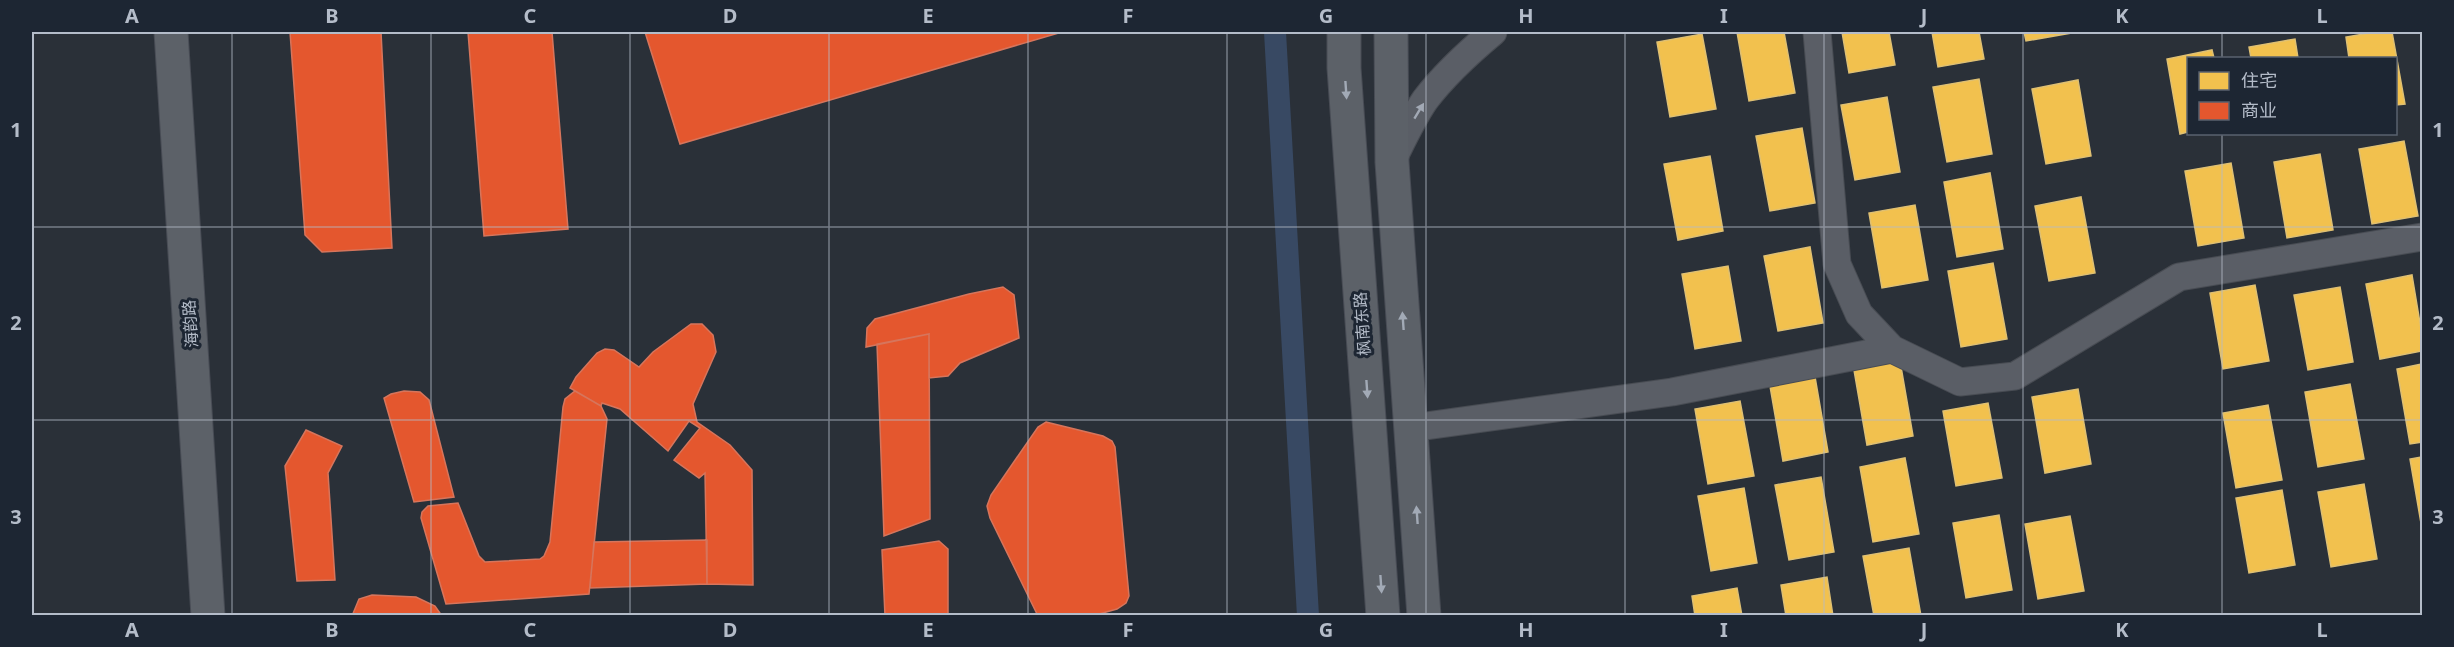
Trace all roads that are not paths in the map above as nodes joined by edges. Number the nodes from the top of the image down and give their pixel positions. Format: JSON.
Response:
{"nodes":[{"id":1,"x":171,"y":32,"type":"edge"},
{"id":2,"x":1344,"y":32,"type":"edge"},
{"id":3,"x":1391,"y":32,"type":"edge"},
{"id":4,"x":1493,"y":32,"type":"edge"},
{"id":5,"x":1817,"y":32,"type":"edge"},
{"id":6,"x":1392,"y":162,"type":"junction"},
{"id":7,"x":2422,"y":237,"type":"edge"},
{"id":8,"x":1892,"y":349,"type":"junction"},
{"id":9,"x":1411,"y":428,"type":"junction"},
{"id":10,"x":208,"y":615,"type":"edge"},
{"id":11,"x":1383,"y":615,"type":"edge"},
{"id":12,"x":1424,"y":615,"type":"edge"}],
"edges":[{"from":1,"to":10,"type":"main road","name":"海韵路"},
{"from":2,"to":11,"type":"main road","name":"枫南东路","one_way":true},
{"from":3,"to":6,"type":"main road"},
{"from":6,"to":4,"type":"street","one_way":true},
{"from":5,"to":8,"type":"street"},
{"from":9,"to":6,"type":"main road","one_way":true},
{"from":7,"to":8,"type":"street"},
{"from":8,"to":9,"type":"street"},
{"from":12,"to":9,"type":"main road","one_way":true}]}
